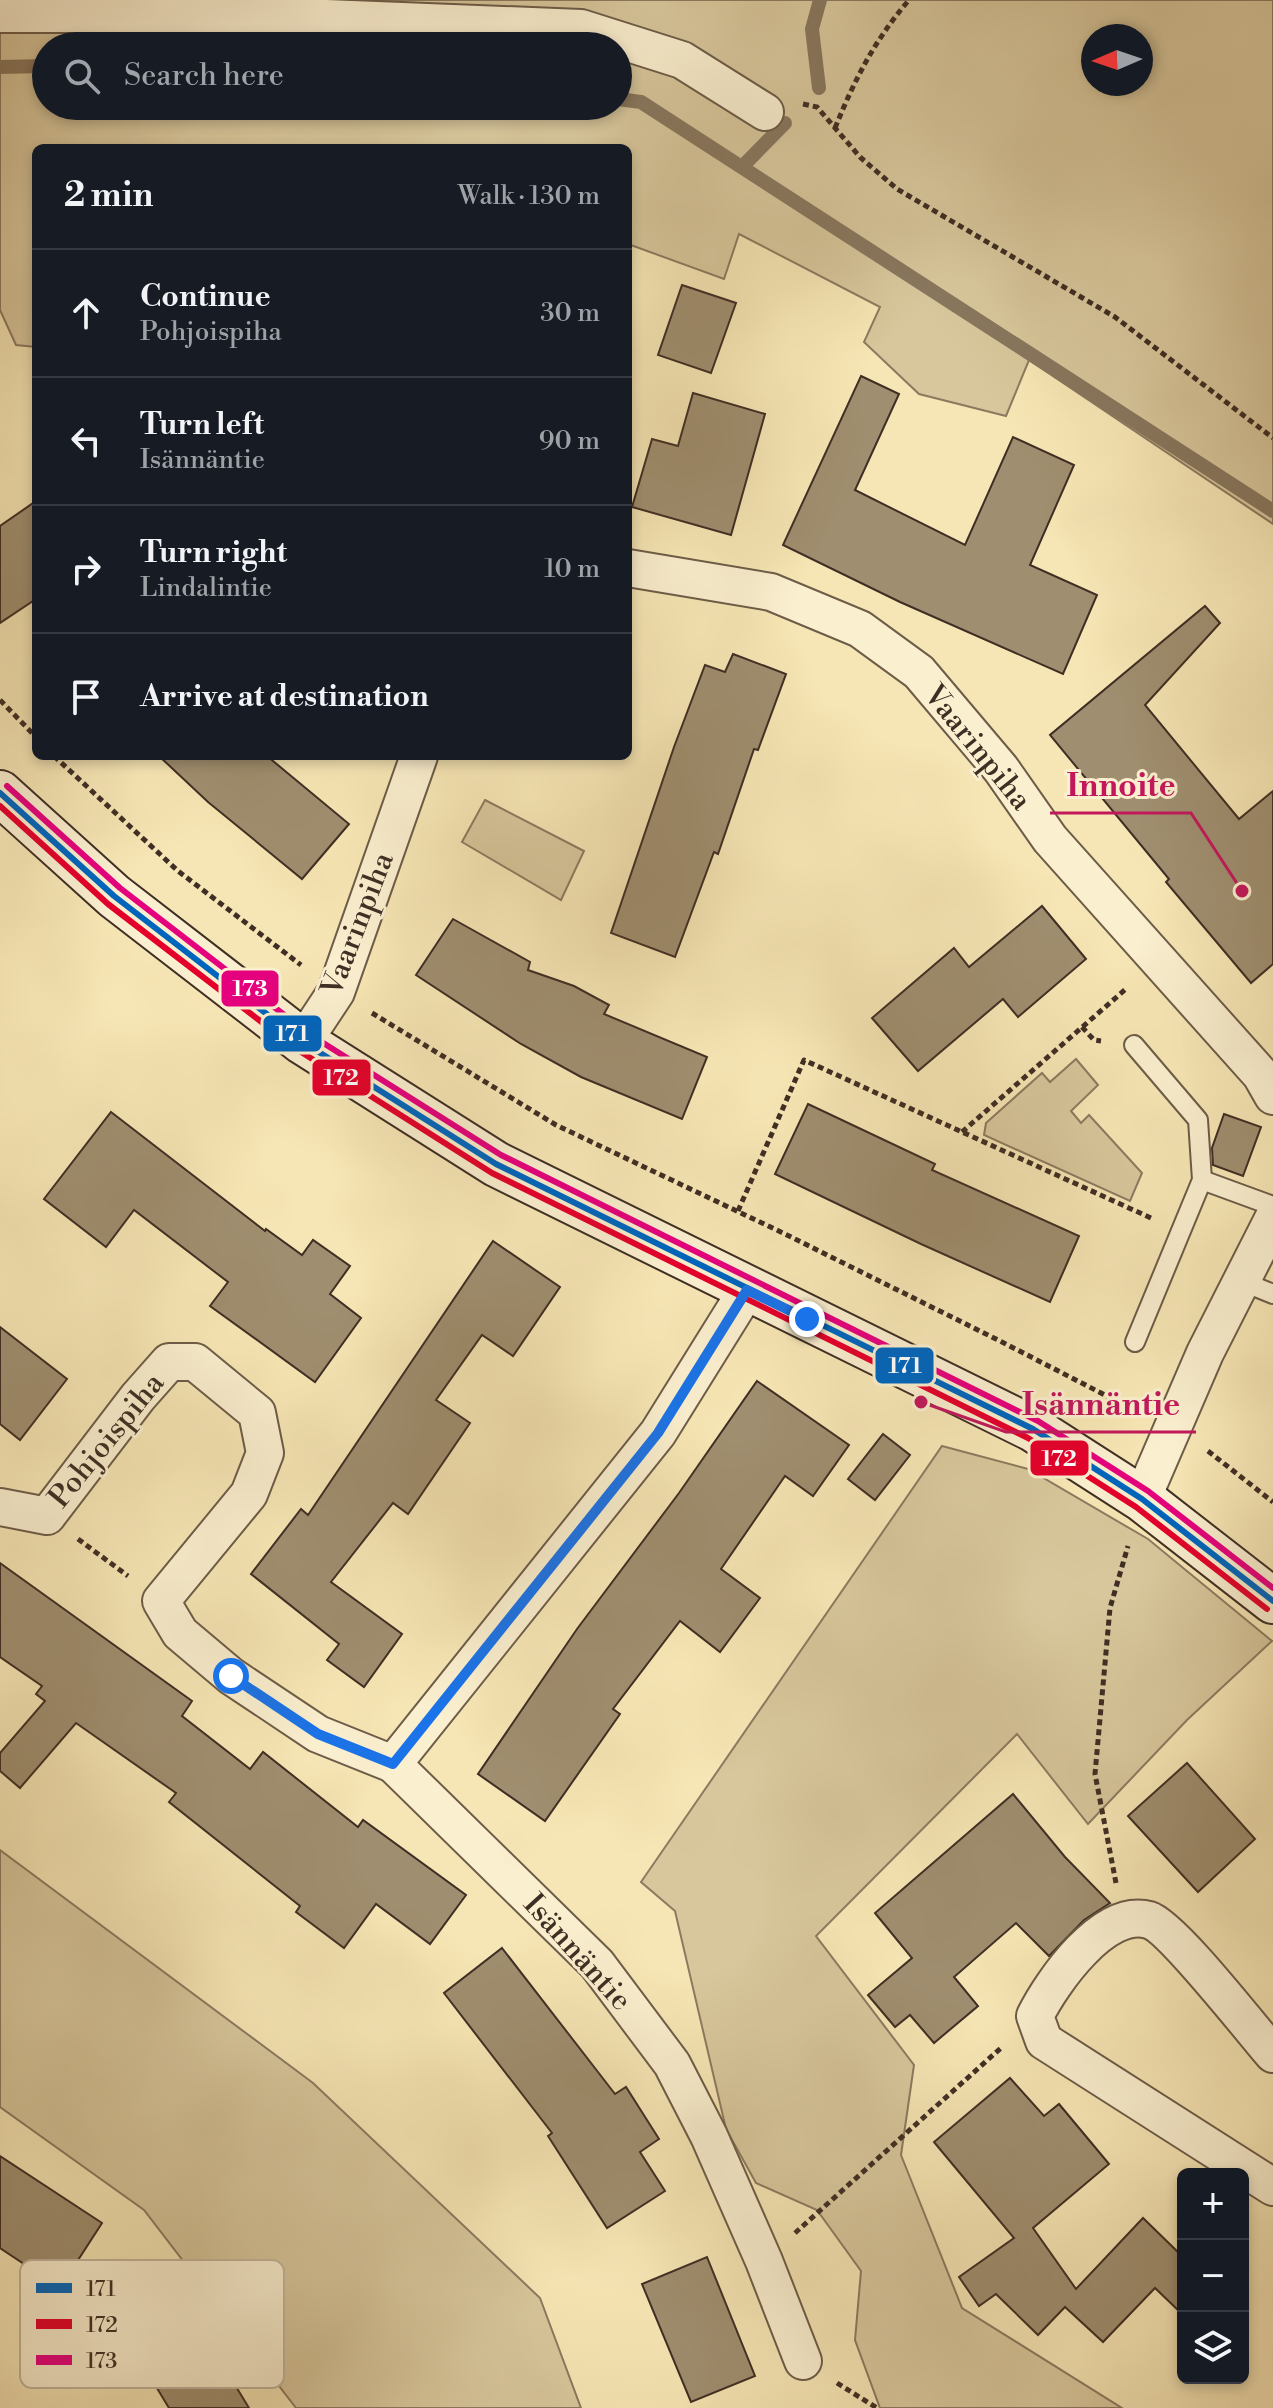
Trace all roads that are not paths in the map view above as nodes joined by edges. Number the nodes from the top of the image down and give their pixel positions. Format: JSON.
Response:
{"nodes":[{"id":1,"x":0,"y":14,"type":"edge"},
{"id":2,"x":594,"y":32,"type":"edge"},
{"id":3,"x":632,"y":44,"type":"edge"},
{"id":4,"x":765,"y":112,"type":"road end"},
{"id":5,"x":632,"y":569,"type":"edge"},
{"id":6,"x":418,"y":760,"type":"edge"},
{"id":7,"x":0,"y":793,"type":"edge"},
{"id":8,"x":303,"y":1042,"type":"junction"},
{"id":9,"x":1134,"y":1045,"type":"dead end"},
{"id":10,"x":1273,"y":1096,"type":"edge"},
{"id":11,"x":1202,"y":1180,"type":"junction"},
{"id":12,"x":1273,"y":1206,"type":"edge"},
{"id":13,"x":1273,"y":1219,"type":"edge"},
{"id":14,"x":1257,"y":1288,"type":"edge"},
{"id":15,"x":747,"y":1290,"type":"junction"},
{"id":16,"x":1135,"y":1342,"type":"dead end"},
{"id":17,"x":1142,"y":1499,"type":"junction"},
{"id":18,"x":0,"y":1507,"type":"edge"},
{"id":19,"x":1273,"y":1601,"type":"edge"},
{"id":20,"x":393,"y":1764,"type":"junction"},
{"id":21,"x":1273,"y":2054,"type":"edge"},
{"id":22,"x":1273,"y":2187,"type":"edge"},
{"id":23,"x":803,"y":2361,"type":"dead end"}],
"edges":[{"from":1,"to":2,"type":"street"},
{"from":3,"to":4,"type":"street"},
{"from":5,"to":10,"type":"street","name":"Vaarinpiha"},
{"from":6,"to":8,"type":"street","name":"Vaarinpiha"},
{"from":7,"to":8,"type":"street"},
{"from":8,"to":15,"type":"street"},
{"from":9,"to":11,"type":"lane"},
{"from":11,"to":12,"type":"lane"},
{"from":11,"to":16,"type":"lane"},
{"from":13,"to":14,"type":"street"},
{"from":14,"to":17,"type":"street"},
{"from":15,"to":17,"type":"street"},
{"from":15,"to":20,"type":"street"},
{"from":17,"to":19,"type":"street"},
{"from":18,"to":20,"type":"street","name":"Pohjoispiha"},
{"from":20,"to":23,"type":"street","name":"Isännäntie"},
{"from":21,"to":22,"type":"street"}]}
